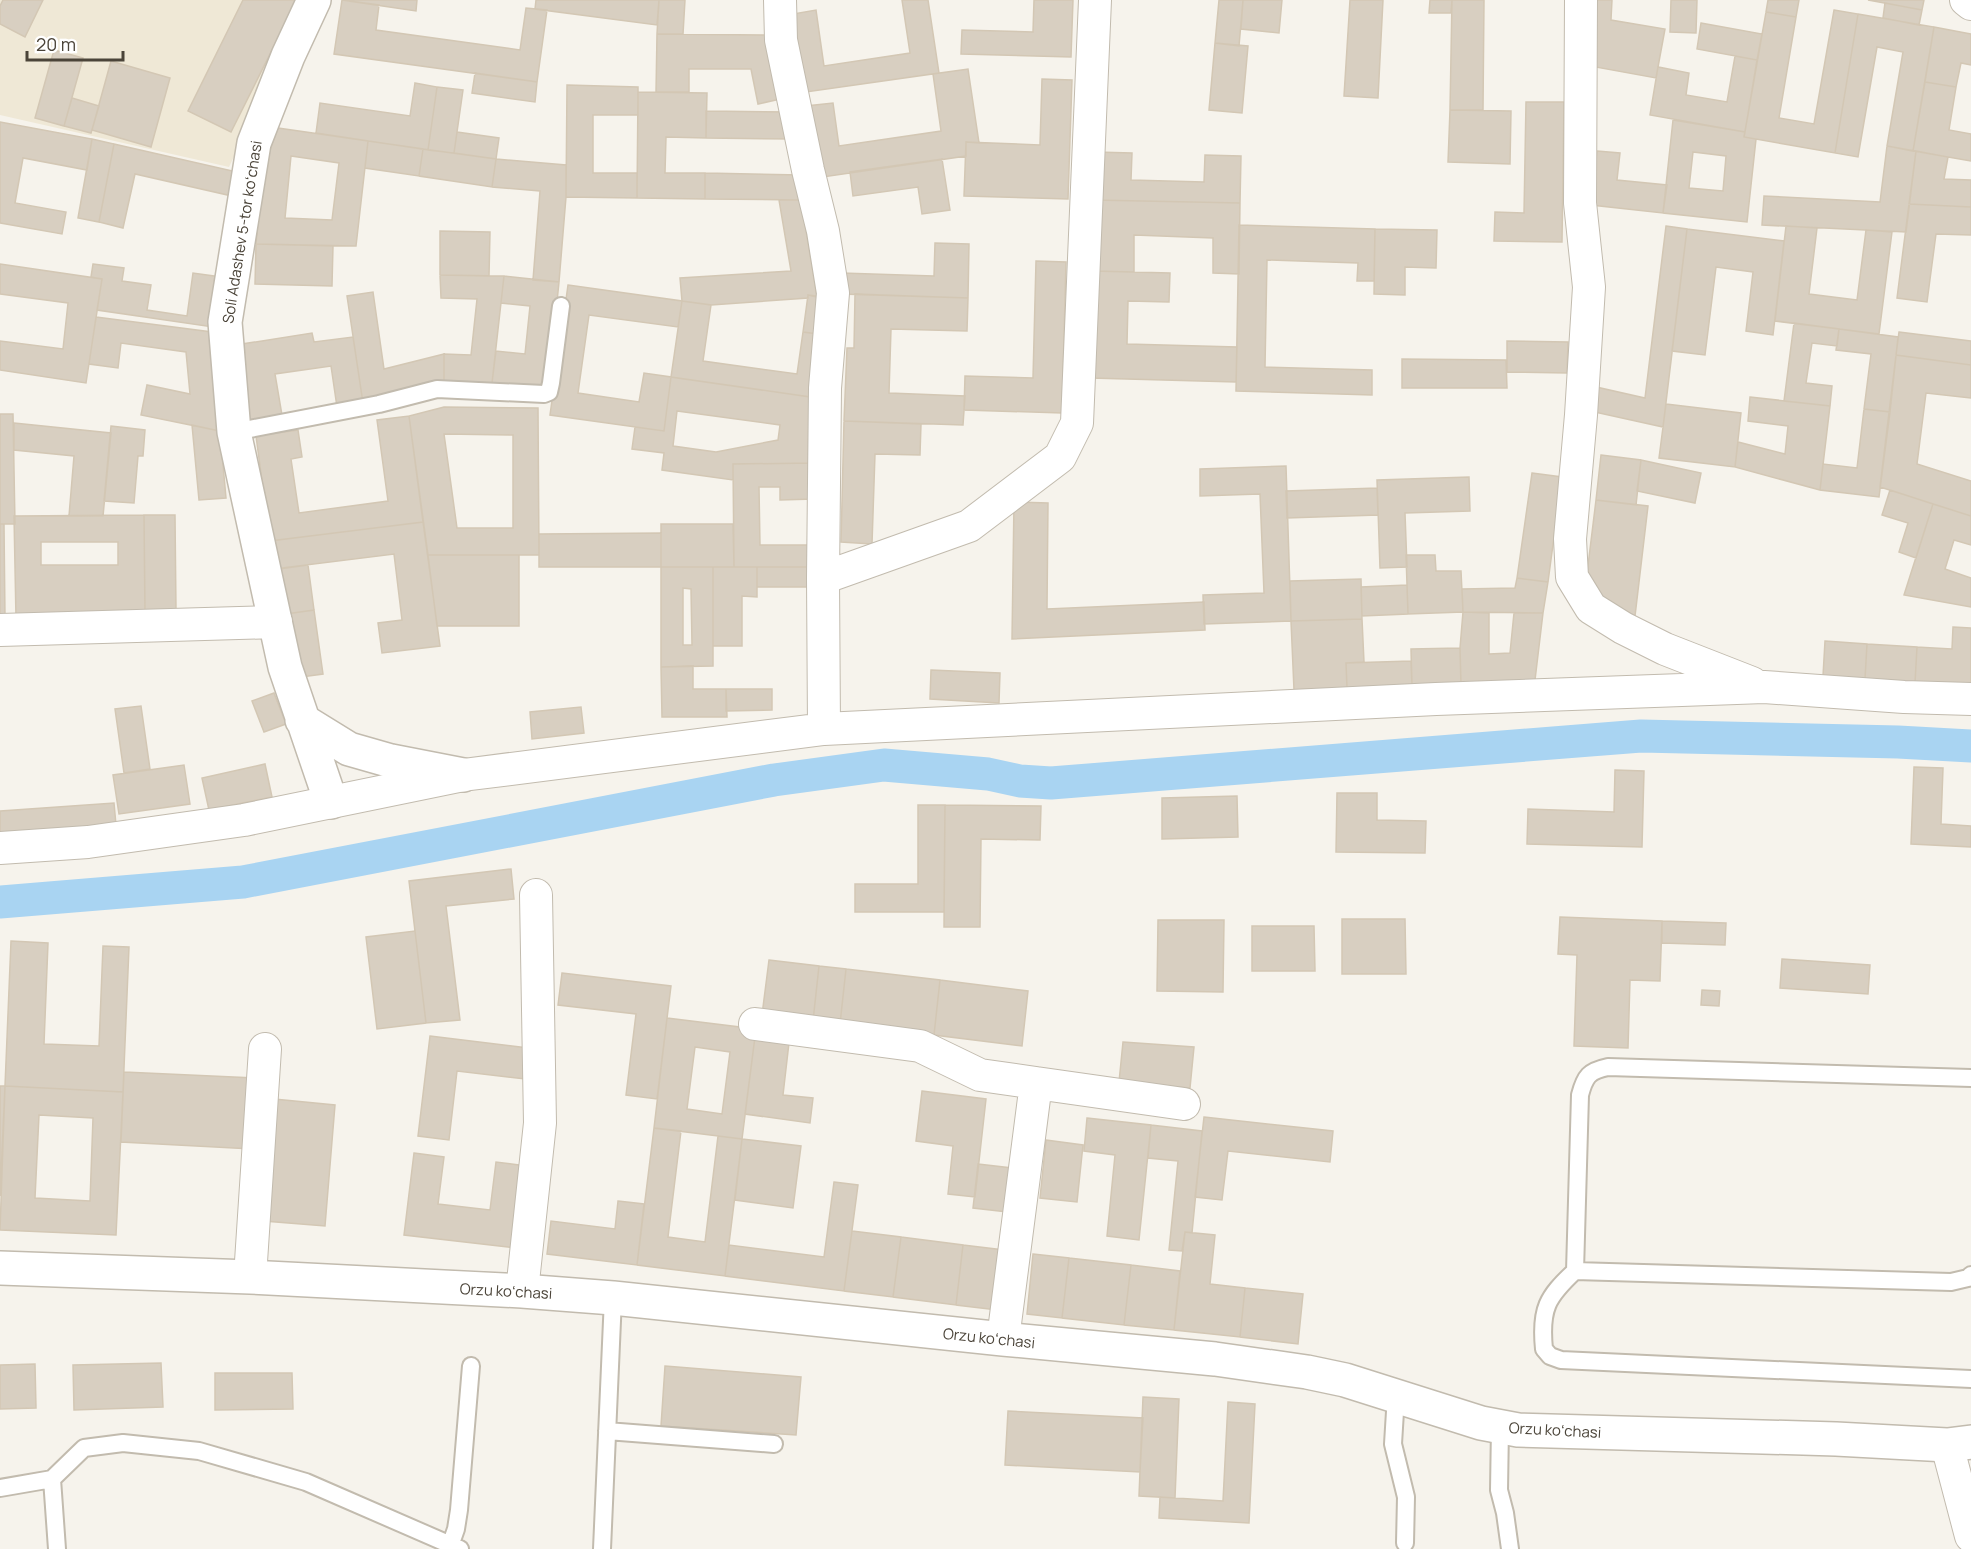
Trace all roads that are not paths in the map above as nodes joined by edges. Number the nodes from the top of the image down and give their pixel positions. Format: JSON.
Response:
{"nodes":[{"id":1,"x":314,"y":0,"type":"edge"},
{"id":2,"x":780,"y":0,"type":"edge"},
{"id":3,"x":1095,"y":0,"type":"edge"},
{"id":4,"x":1581,"y":0,"type":"edge"},
{"id":5,"x":1966,"y":0,"type":"edge"},
{"id":6,"x":1971,"y":4,"type":"edge"},
{"id":7,"x":561,"y":306,"type":"dead end"},
{"id":8,"x":234,"y":432,"type":"junction"},
{"id":9,"x":823,"y":578,"type":"junction"},
{"id":10,"x":276,"y":622,"type":"junction"},
{"id":11,"x":0,"y":630,"type":"edge"},
{"id":12,"x":1764,"y":687,"type":"junction"},
{"id":13,"x":1971,"y":699,"type":"edge"},
{"id":14,"x":302,"y":720,"type":"junction"},
{"id":15,"x":824,"y":729,"type":"junction"},
{"id":16,"x":463,"y":775,"type":"junction"},
{"id":17,"x":331,"y":802,"type":"junction"},
{"id":18,"x":0,"y":848,"type":"edge"},
{"id":19,"x":536,"y":895,"type":"dead end"},
{"id":20,"x":755,"y":1024,"type":"dead end"},
{"id":21,"x":265,"y":1049,"type":"dead end"},
{"id":22,"x":1971,"y":1078,"type":"edge"},
{"id":23,"x":1036,"y":1083,"type":"junction"},
{"id":24,"x":1184,"y":1104,"type":"dead end"},
{"id":25,"x":0,"y":1268,"type":"edge"},
{"id":26,"x":1575,"y":1270,"type":"junction"},
{"id":27,"x":1971,"y":1275,"type":"edge"},
{"id":28,"x":250,"y":1277,"type":"junction"},
{"id":29,"x":522,"y":1291,"type":"junction"},
{"id":30,"x":613,"y":1298,"type":"junction"},
{"id":31,"x":1003,"y":1340,"type":"junction"},
{"id":32,"x":471,"y":1366,"type":"dead end"},
{"id":33,"x":1971,"y":1379,"type":"edge"},
{"id":34,"x":1396,"y":1395,"type":"junction"},
{"id":35,"x":1500,"y":1427,"type":"junction"},
{"id":36,"x":607,"y":1431,"type":"junction"},
{"id":37,"x":774,"y":1444,"type":"dead end"},
{"id":38,"x":1959,"y":1444,"type":"edge"},
{"id":39,"x":52,"y":1479,"type":"junction"},
{"id":40,"x":0,"y":1488,"type":"edge"},
{"id":41,"x":1971,"y":1536,"type":"edge"},
{"id":42,"x":1406,"y":1543,"type":"dead end"},
{"id":43,"x":453,"y":1548,"type":"edge"},
{"id":44,"x":57,"y":1549,"type":"edge"},
{"id":45,"x":602,"y":1549,"type":"edge"},
{"id":46,"x":1510,"y":1549,"type":"edge"}],
"edges":[{"from":1,"to":8,"type":"street","name":"Soli Adashev 5-tor koʻchasi"},
{"from":2,"to":9,"type":"street"},
{"from":3,"to":9,"type":"street"},
{"from":4,"to":12,"type":"street"},
{"from":5,"to":6,"type":"street"},
{"from":7,"to":8,"type":"lane"},
{"from":8,"to":10,"type":"street","name":"Soli Adashev 5-tor koʻchasi"},
{"from":9,"to":15,"type":"street"},
{"from":10,"to":11,"type":"street"},
{"from":10,"to":14,"type":"street","name":"Soli Adashev 5-tor koʻchasi"},
{"from":12,"to":13,"type":"street"},
{"from":12,"to":15,"type":"street"},
{"from":14,"to":16,"type":"street"},
{"from":14,"to":17,"type":"street","name":"Soli Adashev 5-tor koʻchasi"},
{"from":15,"to":16,"type":"street"},
{"from":16,"to":17,"type":"street"},
{"from":17,"to":18,"type":"street"},
{"from":19,"to":29,"type":"street"},
{"from":20,"to":23,"type":"street"},
{"from":21,"to":28,"type":"street"},
{"from":22,"to":26,"type":"lane"},
{"from":23,"to":24,"type":"street"},
{"from":23,"to":31,"type":"street"},
{"from":25,"to":28,"type":"street","name":"Orzu koʻchasi"},
{"from":26,"to":27,"type":"lane"},
{"from":26,"to":33,"type":"lane"},
{"from":28,"to":29,"type":"street","name":"Orzu koʻchasi"},
{"from":29,"to":30,"type":"street","name":"Orzu koʻchasi"},
{"from":30,"to":31,"type":"street","name":"Orzu koʻchasi"},
{"from":30,"to":36,"type":"lane"},
{"from":31,"to":34,"type":"street","name":"Orzu koʻchasi"},
{"from":32,"to":43,"type":"lane"},
{"from":34,"to":35,"type":"street","name":"Orzu koʻchasi"},
{"from":34,"to":42,"type":"lane"},
{"from":35,"to":38,"type":"street","name":"Orzu koʻchasi"},
{"from":35,"to":46,"type":"lane"},
{"from":36,"to":37,"type":"lane"},
{"from":36,"to":45,"type":"lane"},
{"from":38,"to":41,"type":"street"},
{"from":39,"to":40,"type":"lane"},
{"from":39,"to":43,"type":"lane"},
{"from":39,"to":44,"type":"lane"}]}
